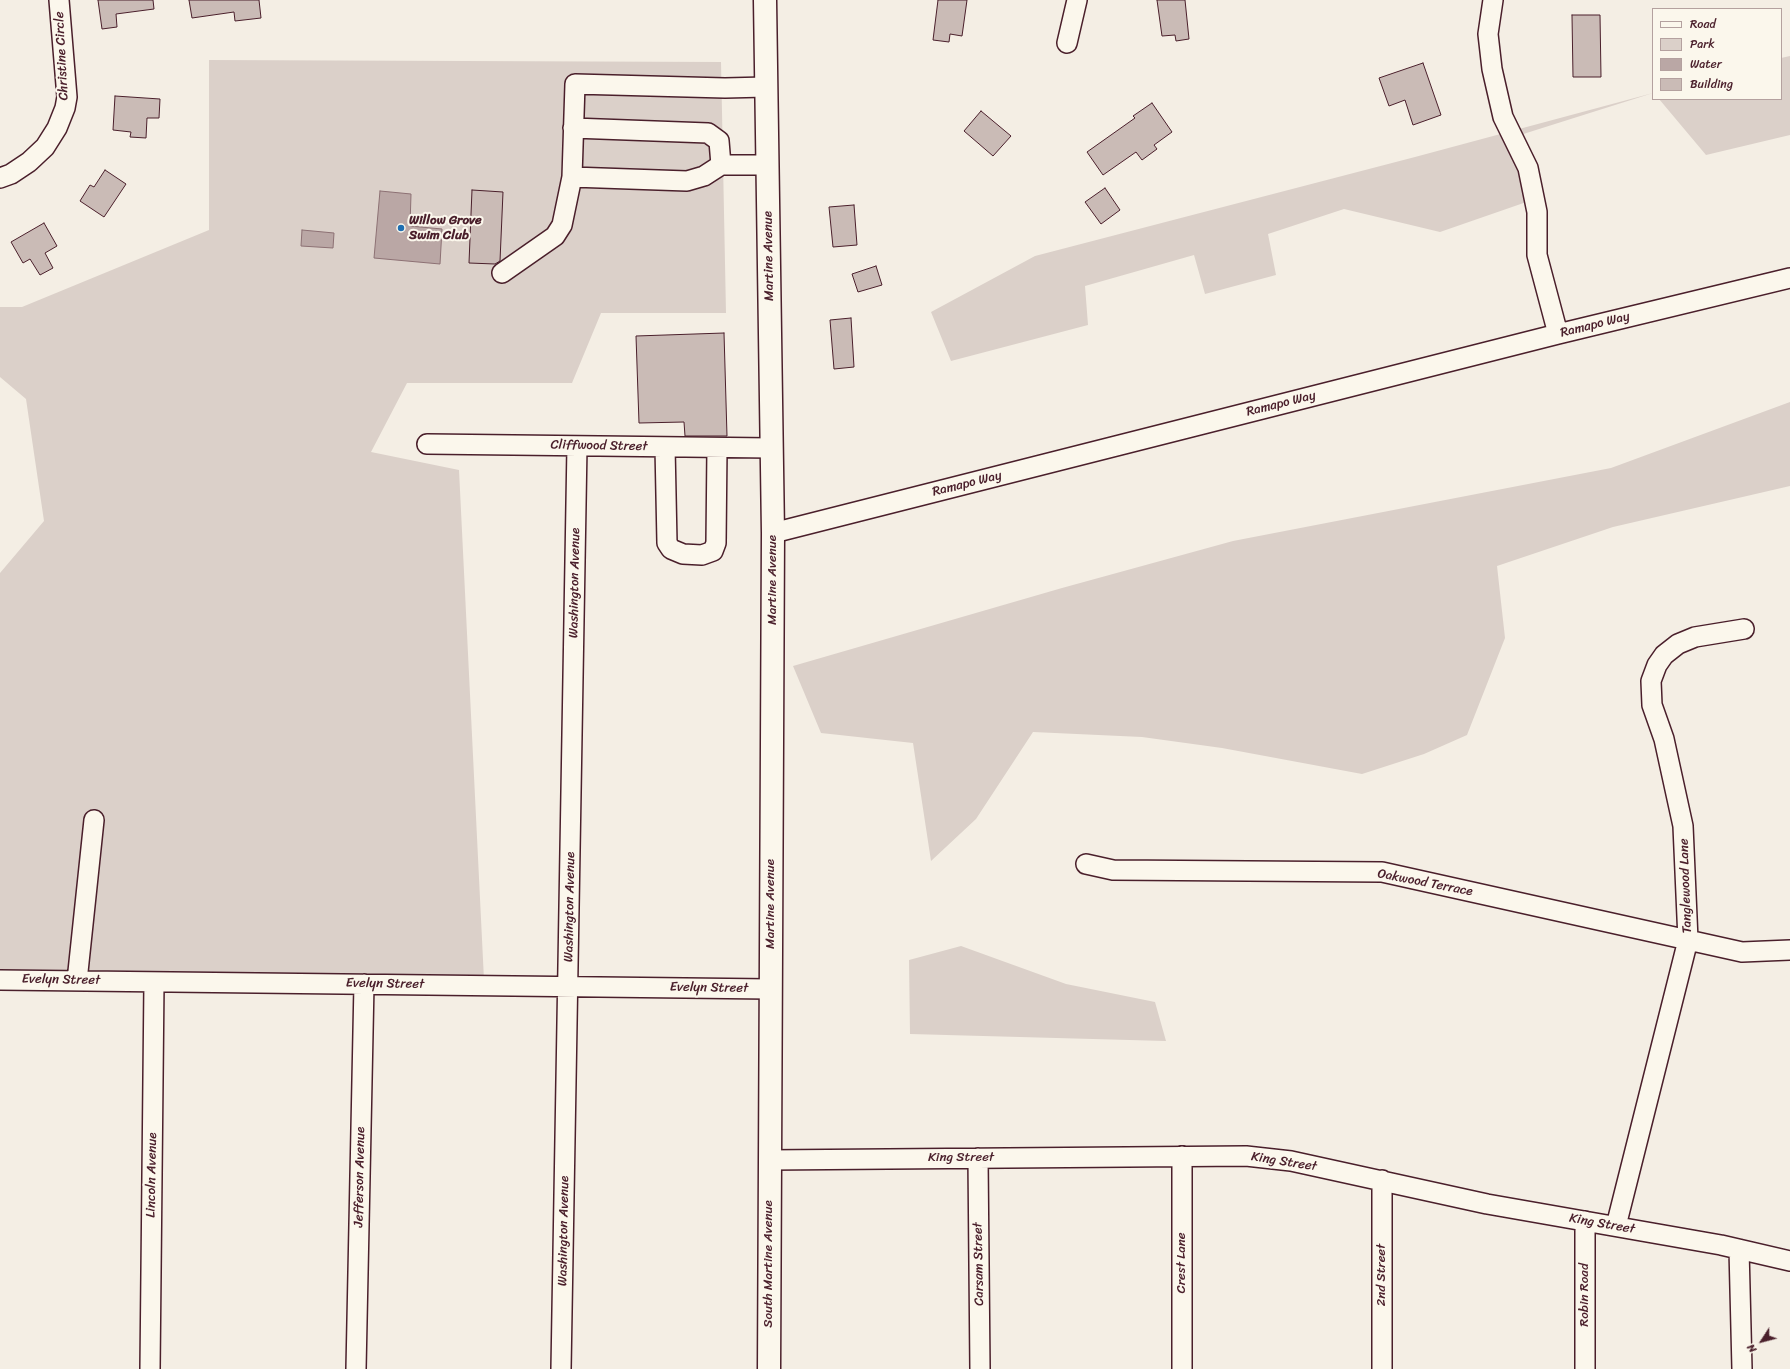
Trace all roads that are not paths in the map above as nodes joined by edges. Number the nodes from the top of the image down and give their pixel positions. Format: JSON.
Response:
{"nodes":[{"id":1,"x":59,"y":0,"type":"edge"},
{"id":2,"x":765,"y":0,"type":"edge"},
{"id":3,"x":1078,"y":0,"type":"edge"},
{"id":4,"x":1493,"y":0,"type":"edge"},
{"id":5,"x":1067,"y":43,"type":"dead end"},
{"id":6,"x":766,"y":87,"type":"junction"},
{"id":7,"x":573,"y":128,"type":"junction"},
{"id":8,"x":721,"y":165,"type":"junction"},
{"id":9,"x":767,"y":165,"type":"junction"},
{"id":10,"x":572,"y":177,"type":"junction"},
{"id":11,"x":0,"y":178,"type":"edge"},
{"id":12,"x":502,"y":273,"type":"dead end"},
{"id":13,"x":1790,"y":278,"type":"edge"},
{"id":14,"x":1558,"y":334,"type":"junction"},
{"id":15,"x":427,"y":444,"type":"dead end"},
{"id":16,"x":578,"y":446,"type":"junction"},
{"id":17,"x":665,"y":447,"type":"junction"},
{"id":18,"x":717,"y":448,"type":"junction"},
{"id":19,"x":771,"y":448,"type":"junction"},
{"id":20,"x":773,"y":533,"type":"junction"},
{"id":21,"x":1744,"y":629,"type":"dead end"},
{"id":22,"x":94,"y":820,"type":"dead end"},
{"id":23,"x":1086,"y":864,"type":"dead end"},
{"id":24,"x":1688,"y":940,"type":"junction"},
{"id":25,"x":1790,"y":950,"type":"edge"},
{"id":26,"x":0,"y":980,"type":"edge"},
{"id":27,"x":76,"y":981,"type":"junction"},
{"id":28,"x":154,"y":982,"type":"junction"},
{"id":29,"x":364,"y":984,"type":"junction"},
{"id":30,"x":569,"y":986,"type":"junction"},
{"id":31,"x":770,"y":989,"type":"junction"},
{"id":32,"x":1182,"y":1156,"type":"junction"},
{"id":33,"x":978,"y":1158,"type":"junction"},
{"id":34,"x":770,"y":1160,"type":"junction"},
{"id":35,"x":1382,"y":1180,"type":"junction"},
{"id":36,"x":1585,"y":1221,"type":"junction"},
{"id":37,"x":1616,"y":1226,"type":"junction"},
{"id":38,"x":1739,"y":1249,"type":"junction"},
{"id":39,"x":1790,"y":1261,"type":"edge"},
{"id":40,"x":150,"y":1369,"type":"edge"},
{"id":41,"x":356,"y":1369,"type":"edge"},
{"id":42,"x":561,"y":1369,"type":"edge"},
{"id":43,"x":769,"y":1369,"type":"edge"},
{"id":44,"x":980,"y":1369,"type":"edge"},
{"id":45,"x":1182,"y":1369,"type":"edge"},
{"id":46,"x":1382,"y":1369,"type":"edge"},
{"id":47,"x":1585,"y":1369,"type":"edge"},
{"id":48,"x":1742,"y":1369,"type":"edge"}],
"edges":[{"from":1,"to":11,"type":"street","name":"Christine Circle"},
{"from":2,"to":6,"type":"main road","name":"Martine Avenue"},
{"from":3,"to":5,"type":"street"},
{"from":4,"to":14,"type":"street"},
{"from":6,"to":7,"type":"street"},
{"from":6,"to":9,"type":"main road","name":"Martine Avenue"},
{"from":7,"to":8,"type":"street"},
{"from":7,"to":10,"type":"street"},
{"from":8,"to":9,"type":"street"},
{"from":8,"to":10,"type":"street"},
{"from":9,"to":19,"type":"main road","name":"Martine Avenue"},
{"from":10,"to":12,"type":"street"},
{"from":13,"to":14,"type":"street","name":"Ramapo Way"},
{"from":14,"to":20,"type":"street","name":"Ramapo Way"},
{"from":15,"to":16,"type":"street","name":"Cliffwood Street"},
{"from":16,"to":17,"type":"street","name":"Cliffwood Street"},
{"from":16,"to":30,"type":"street","name":"Washington Avenue"},
{"from":17,"to":18,"type":"street","name":"Cliffwood Street"},
{"from":17,"to":18,"type":"street"},
{"from":18,"to":19,"type":"street","name":"Cliffwood Street"},
{"from":19,"to":20,"type":"main road","name":"Martine Avenue"},
{"from":20,"to":31,"type":"main road","name":"Martine Avenue"},
{"from":21,"to":24,"type":"street","name":"Tanglewood Lane"},
{"from":22,"to":27,"type":"street"},
{"from":23,"to":24,"type":"street","name":"Oakwood Terrace"},
{"from":24,"to":25,"type":"street"},
{"from":24,"to":37,"type":"street","name":"Tanglewood Lane"},
{"from":26,"to":27,"type":"street","name":"Evelyn Street"},
{"from":27,"to":28,"type":"street","name":"Evelyn Street"},
{"from":28,"to":29,"type":"street","name":"Evelyn Street"},
{"from":28,"to":40,"type":"street","name":"Lincoln Avenue"},
{"from":29,"to":30,"type":"street","name":"Evelyn Street"},
{"from":29,"to":41,"type":"street","name":"Jefferson Avenue"},
{"from":30,"to":31,"type":"street","name":"Evelyn Street"},
{"from":30,"to":42,"type":"street","name":"Washington Avenue"},
{"from":31,"to":34,"type":"main road","name":"Martine Avenue"},
{"from":32,"to":33,"type":"street","name":"King Street"},
{"from":32,"to":35,"type":"street","name":"King Street"},
{"from":32,"to":45,"type":"street","name":"Crest Lane"},
{"from":33,"to":34,"type":"street","name":"King Street"},
{"from":33,"to":44,"type":"street","name":"Carsam Street"},
{"from":34,"to":43,"type":"main road","name":"South Martine Avenue"},
{"from":35,"to":36,"type":"street","name":"King Street"},
{"from":35,"to":46,"type":"street","name":"2nd Street"},
{"from":36,"to":37,"type":"street","name":"King Street"},
{"from":36,"to":47,"type":"street","name":"Robin Road"},
{"from":37,"to":38,"type":"street","name":"King Street"},
{"from":38,"to":39,"type":"street","name":"King Street"},
{"from":38,"to":48,"type":"street"}]}
